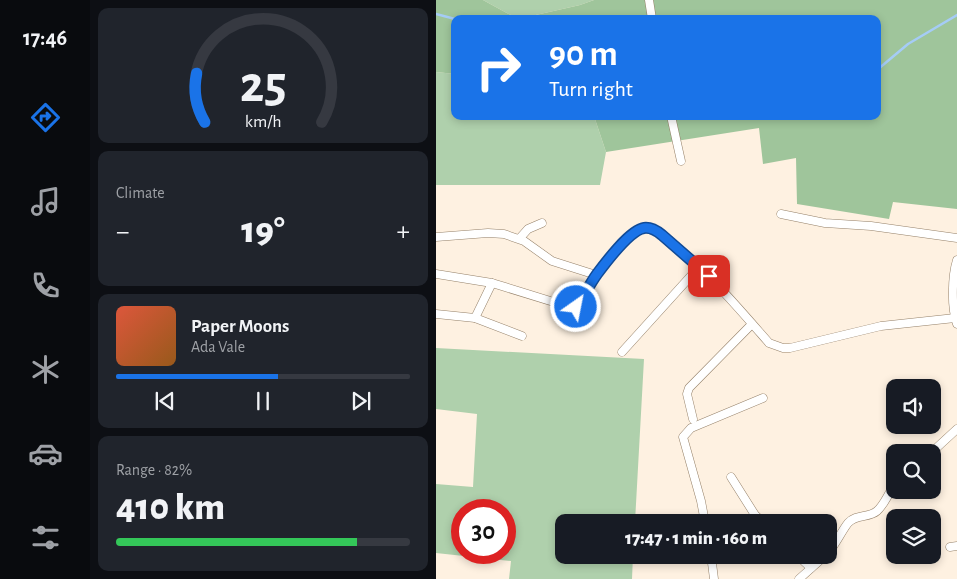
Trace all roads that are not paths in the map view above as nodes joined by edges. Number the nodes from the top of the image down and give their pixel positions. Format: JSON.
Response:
{"nodes":[{"id":1,"x":649,"y":0,"type":"edge"},
{"id":2,"x":651,"y":15,"type":"edge"},
{"id":3,"x":672,"y":120,"type":"edge"},
{"id":4,"x":681,"y":161,"type":"dead end"},
{"id":5,"x":781,"y":214,"type":"dead end"},
{"id":6,"x":542,"y":222,"type":"dead end"},
{"id":7,"x":436,"y":237,"type":"edge"},
{"id":8,"x":520,"y":238,"type":"junction"},
{"id":9,"x":957,"y":238,"type":"edge"},
{"id":10,"x":957,"y":260,"type":"edge"},
{"id":11,"x":699,"y":267,"type":"junction"},
{"id":12,"x":436,"y":274,"type":"edge"},
{"id":13,"x":596,"y":274,"type":"junction"},
{"id":14,"x":492,"y":283,"type":"junction"},
{"id":15,"x":436,"y":314,"type":"edge"},
{"id":16,"x":475,"y":318,"type":"junction"},
{"id":17,"x":956,"y":321,"type":"edge"},
{"id":18,"x":752,"y":324,"type":"junction"},
{"id":19,"x":522,"y":336,"type":"dead end"},
{"id":20,"x":622,"y":352,"type":"dead end"},
{"id":21,"x":763,"y":398,"type":"dead end"},
{"id":22,"x":693,"y":419,"type":"dead end"},
{"id":23,"x":957,"y":429,"type":"edge"},
{"id":24,"x":941,"y":444,"type":"edge"},
{"id":25,"x":731,"y":477,"type":"dead end"},
{"id":26,"x":886,"y":497,"type":"edge"},
{"id":27,"x":703,"y":514,"type":"edge"},
{"id":28,"x":754,"y":514,"type":"edge"},
{"id":29,"x":837,"y":540,"type":"edge"},
{"id":30,"x":712,"y":564,"type":"edge"},
{"id":31,"x":807,"y":564,"type":"edge"},
{"id":32,"x":816,"y":564,"type":"edge"},
{"id":33,"x":811,"y":568,"type":"junction"},
{"id":34,"x":714,"y":579,"type":"edge"},
{"id":35,"x":798,"y":579,"type":"edge"}],
"edges":[{"from":1,"to":2,"type":"street"},
{"from":3,"to":4,"type":"street"},
{"from":5,"to":9,"type":"street"},
{"from":6,"to":8,"type":"street"},
{"from":7,"to":8,"type":"street"},
{"from":8,"to":13,"type":"street"},
{"from":10,"to":17,"type":"street"},
{"from":11,"to":13,"type":"street"},
{"from":11,"to":18,"type":"street"},
{"from":11,"to":20,"type":"street"},
{"from":12,"to":14,"type":"street"},
{"from":13,"to":14,"type":"street"},
{"from":14,"to":16,"type":"street"},
{"from":15,"to":16,"type":"street"},
{"from":16,"to":19,"type":"street"},
{"from":17,"to":18,"type":"street"},
{"from":18,"to":22,"type":"street"},
{"from":21,"to":27,"type":"street"},
{"from":23,"to":24,"type":"street"},
{"from":25,"to":28,"type":"street"},
{"from":26,"to":29,"type":"street"},
{"from":30,"to":34,"type":"street"},
{"from":31,"to":33,"type":"street"},
{"from":32,"to":33,"type":"street"},
{"from":33,"to":35,"type":"street"}]}
